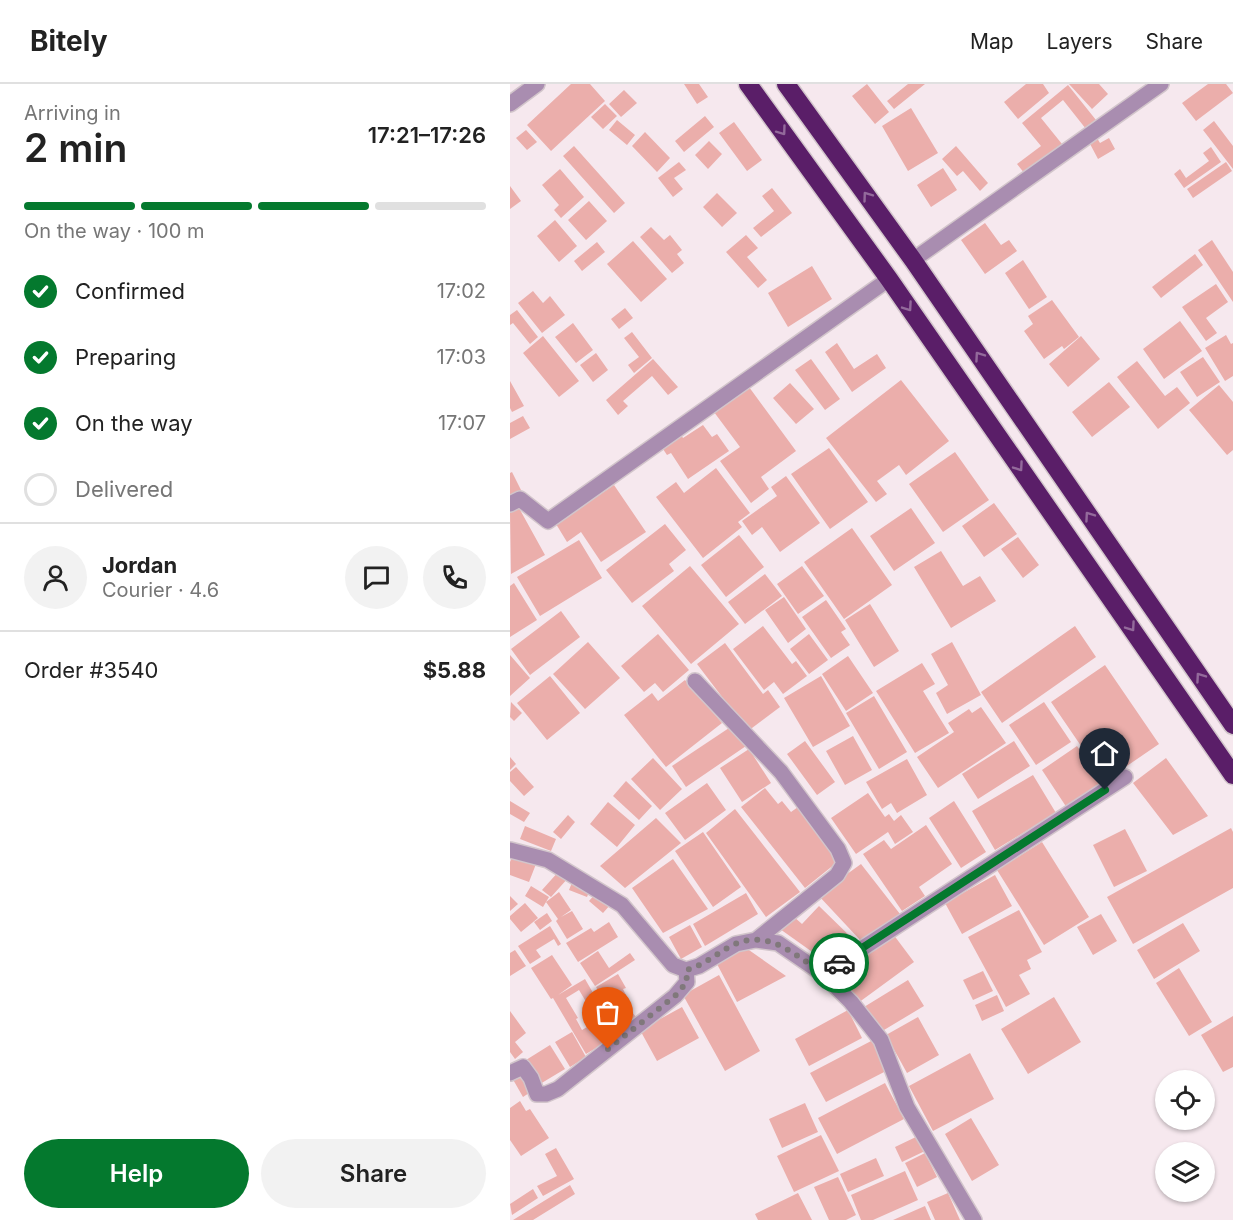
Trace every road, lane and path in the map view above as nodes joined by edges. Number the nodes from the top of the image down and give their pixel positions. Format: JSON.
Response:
{"nodes":[{"id":1,"x":537,"y":84,"type":"edge"},
{"id":2,"x":748,"y":84,"type":"edge"},
{"id":3,"x":786,"y":84,"type":"edge"},
{"id":4,"x":1161,"y":84,"type":"edge"},
{"id":5,"x":510,"y":104,"type":"edge"},
{"id":6,"x":913,"y":260,"type":"junction"},
{"id":7,"x":889,"y":279,"type":"junction"},
{"id":8,"x":510,"y":504,"type":"edge"},
{"id":9,"x":695,"y":681,"type":"dead end"},
{"id":10,"x":1233,"y":725,"type":"edge"},
{"id":11,"x":1233,"y":775,"type":"edge"},
{"id":12,"x":1125,"y":777,"type":"dead end"},
{"id":13,"x":510,"y":850,"type":"edge"},
{"id":14,"x":756,"y":940,"type":"junction"},
{"id":15,"x":686,"y":970,"type":"junction"},
{"id":16,"x":823,"y":974,"type":"junction"},
{"id":17,"x":510,"y":1073,"type":"edge"},
{"id":18,"x":974,"y":1220,"type":"edge"}],
"edges":[{"from":1,"to":5,"type":"street"},
{"from":2,"to":7,"type":"highway","one_way":true},
{"from":6,"to":3,"type":"highway","one_way":true},
{"from":4,"to":6,"type":"street"},
{"from":10,"to":6,"type":"highway","one_way":true},
{"from":7,"to":8,"type":"street"},
{"from":7,"to":11,"type":"highway","one_way":true},
{"from":9,"to":14,"type":"street"},
{"from":12,"to":16,"type":"street"},
{"from":13,"to":15,"type":"street"},
{"from":14,"to":15,"type":"street"},
{"from":14,"to":16,"type":"street"},
{"from":15,"to":17,"type":"street"},
{"from":16,"to":18,"type":"street"}]}
